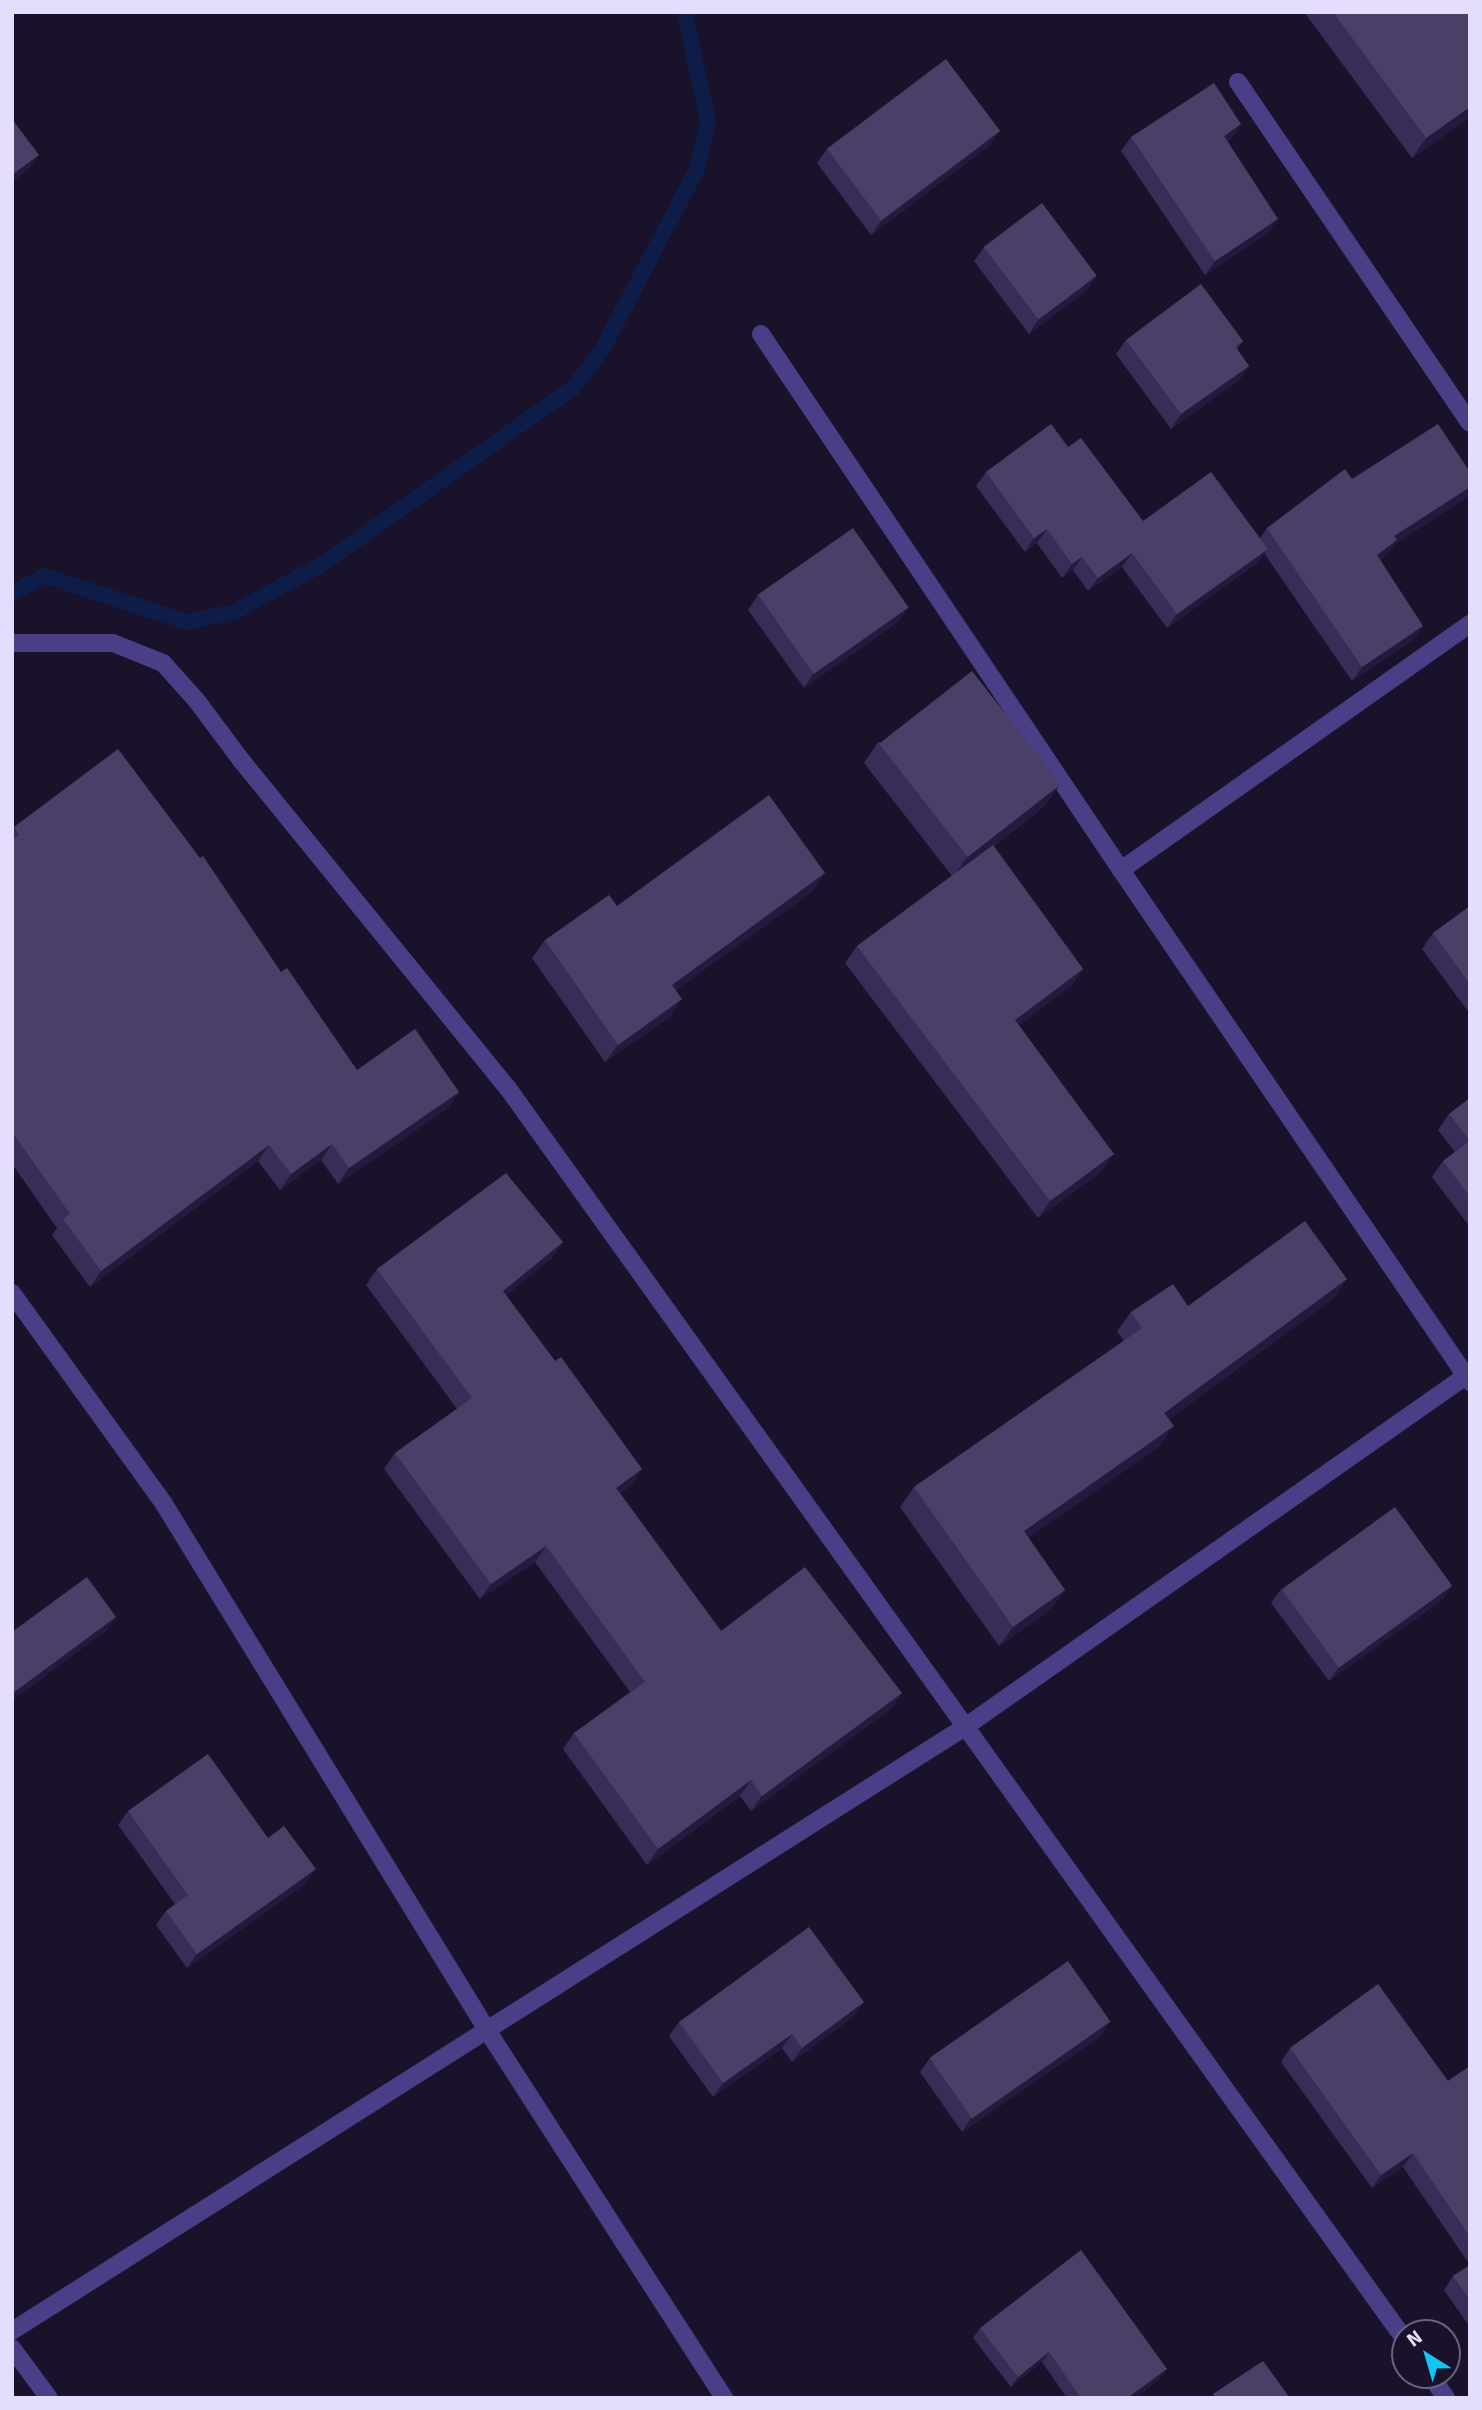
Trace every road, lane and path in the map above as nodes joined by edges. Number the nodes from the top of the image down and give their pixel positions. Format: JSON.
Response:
{"nodes":[{"id":1,"x":1238,"y":82,"type":"dead end"},
{"id":2,"x":761,"y":334,"type":"dead end"},
{"id":3,"x":1470,"y":423,"type":"edge"},
{"id":4,"x":1470,"y":624,"type":"edge"},
{"id":5,"x":12,"y":643,"type":"edge"},
{"id":6,"x":1121,"y":870,"type":"junction"},
{"id":7,"x":12,"y":1293,"type":"edge"},
{"id":8,"x":1468,"y":1377,"type":"edge"},
{"id":9,"x":965,"y":1727,"type":"junction"},
{"id":10,"x":487,"y":2030,"type":"junction"},
{"id":11,"x":1391,"y":2320,"type":"edge"},
{"id":12,"x":12,"y":2332,"type":"edge"},
{"id":13,"x":12,"y":2348,"type":"edge"},
{"id":14,"x":49,"y":2398,"type":"edge"},
{"id":15,"x":724,"y":2398,"type":"edge"}],
"edges":[{"from":1,"to":3,"type":"street"},
{"from":2,"to":6,"type":"street"},
{"from":4,"to":6,"type":"street"},
{"from":5,"to":9,"type":"street"},
{"from":6,"to":8,"type":"street"},
{"from":7,"to":10,"type":"street"},
{"from":8,"to":9,"type":"street"},
{"from":9,"to":10,"type":"street"},
{"from":9,"to":11,"type":"street"},
{"from":10,"to":12,"type":"street"},
{"from":10,"to":15,"type":"street"},
{"from":13,"to":14,"type":"street"}]}
